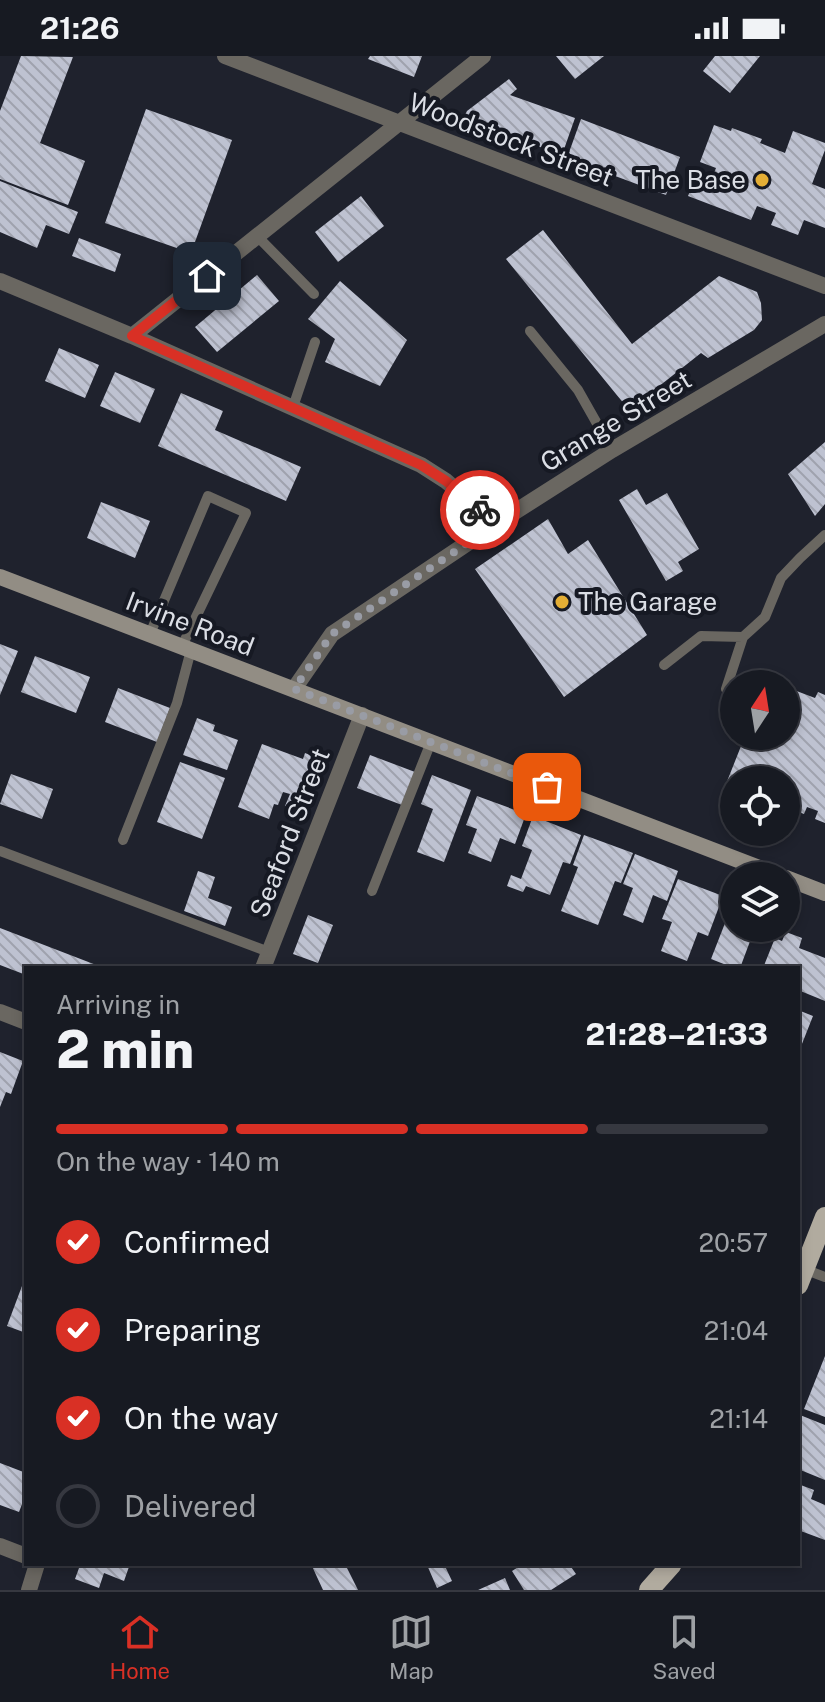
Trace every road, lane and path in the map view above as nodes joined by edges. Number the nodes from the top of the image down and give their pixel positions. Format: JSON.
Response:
{"nodes":[{"id":1,"x":225,"y":56,"type":"edge"},
{"id":2,"x":483,"y":56,"type":"edge"},
{"id":3,"x":399,"y":123,"type":"junction"},
{"id":4,"x":257,"y":236,"type":"junction"},
{"id":5,"x":0,"y":281,"type":"edge"},
{"id":6,"x":825,"y":286,"type":"edge"},
{"id":7,"x":314,"y":294,"type":"dead end"},
{"id":8,"x":825,"y":324,"type":"edge"},
{"id":9,"x":530,"y":331,"type":"dead end"},
{"id":10,"x":132,"y":336,"type":"junction"},
{"id":11,"x":315,"y":342,"type":"dead end"},
{"id":12,"x":293,"y":407,"type":"junction"},
{"id":13,"x":612,"y":450,"type":"junction"},
{"id":14,"x":496,"y":524,"type":"junction"},
{"id":15,"x":825,"y":535,"type":"edge"},
{"id":16,"x":0,"y":577,"type":"edge"},
{"id":17,"x":150,"y":634,"type":"junction"},
{"id":18,"x":743,"y":637,"type":"junction"},
{"id":19,"x":187,"y":648,"type":"junction"},
{"id":20,"x":664,"y":665,"type":"dead end"},
{"id":21,"x":732,"y":670,"type":"edge"},
{"id":22,"x":294,"y":689,"type":"junction"},
{"id":23,"x":362,"y":715,"type":"junction"},
{"id":24,"x":431,"y":742,"type":"junction"},
{"id":25,"x":123,"y":840,"type":"dead end"},
{"id":26,"x":0,"y":851,"type":"edge"},
{"id":27,"x":744,"y":862,"type":"edge"},
{"id":28,"x":800,"y":883,"type":"edge"},
{"id":29,"x":372,"y":891,"type":"dead end"},
{"id":30,"x":825,"y":893,"type":"edge"},
{"id":31,"x":269,"y":952,"type":"junction"},
{"id":32,"x":264,"y":966,"type":"edge"},
{"id":33,"x":0,"y":1012,"type":"edge"},
{"id":34,"x":24,"y":1021,"type":"edge"},
{"id":35,"x":825,"y":1217,"type":"edge"},
{"id":36,"x":801,"y":1277,"type":"edge"},
{"id":37,"x":825,"y":1277,"type":"edge"},
{"id":38,"x":0,"y":1546,"type":"edge"},
{"id":39,"x":24,"y":1555,"type":"edge"},
{"id":40,"x":36,"y":1566,"type":"edge"},
{"id":41,"x":670,"y":1566,"type":"edge"},
{"id":42,"x":652,"y":1589,"type":"edge"},
{"id":43,"x":29,"y":1590,"type":"edge"}],
"edges":[{"from":1,"to":3,"type":"street","name":"Woodstock Street"},
{"from":2,"to":3,"type":"street"},
{"from":3,"to":4,"type":"street"},
{"from":3,"to":6,"type":"street","name":"Woodstock Street"},
{"from":4,"to":7,"type":"lane"},
{"from":4,"to":10,"type":"street"},
{"from":5,"to":10,"type":"street"},
{"from":8,"to":13,"type":"street","name":"Grange Street"},
{"from":9,"to":13,"type":"lane"},
{"from":10,"to":12,"type":"street"},
{"from":11,"to":12,"type":"lane"},
{"from":12,"to":14,"type":"street"},
{"from":13,"to":14,"type":"street","name":"Grange Street"},
{"from":14,"to":22,"type":"street","name":"Grange Street"},
{"from":15,"to":18,"type":"lane"},
{"from":16,"to":17,"type":"main road","name":"Irvine Road"},
{"from":17,"to":19,"type":"main road","name":"Irvine Road"},
{"from":17,"to":19,"type":"lane"},
{"from":18,"to":20,"type":"lane"},
{"from":18,"to":21,"type":"lane"},
{"from":19,"to":22,"type":"main road","name":"Irvine Road"},
{"from":19,"to":25,"type":"lane"},
{"from":22,"to":23,"type":"main road","name":"Irvine Road"},
{"from":23,"to":24,"type":"main road","name":"Irvine Road"},
{"from":23,"to":31,"type":"street","name":"Seaford Street"},
{"from":24,"to":27,"type":"main road","name":"Irvine Road"},
{"from":24,"to":29,"type":"lane"},
{"from":26,"to":31,"type":"lane"},
{"from":28,"to":30,"type":"main road"},
{"from":31,"to":32,"type":"street","name":"Seaford Street"},
{"from":33,"to":34,"type":"street"},
{"from":35,"to":36,"type":"main road"},
{"from":36,"to":37,"type":"lane"},
{"from":38,"to":39,"type":"street"},
{"from":40,"to":43,"type":"street"},
{"from":41,"to":42,"type":"main road"}]}
